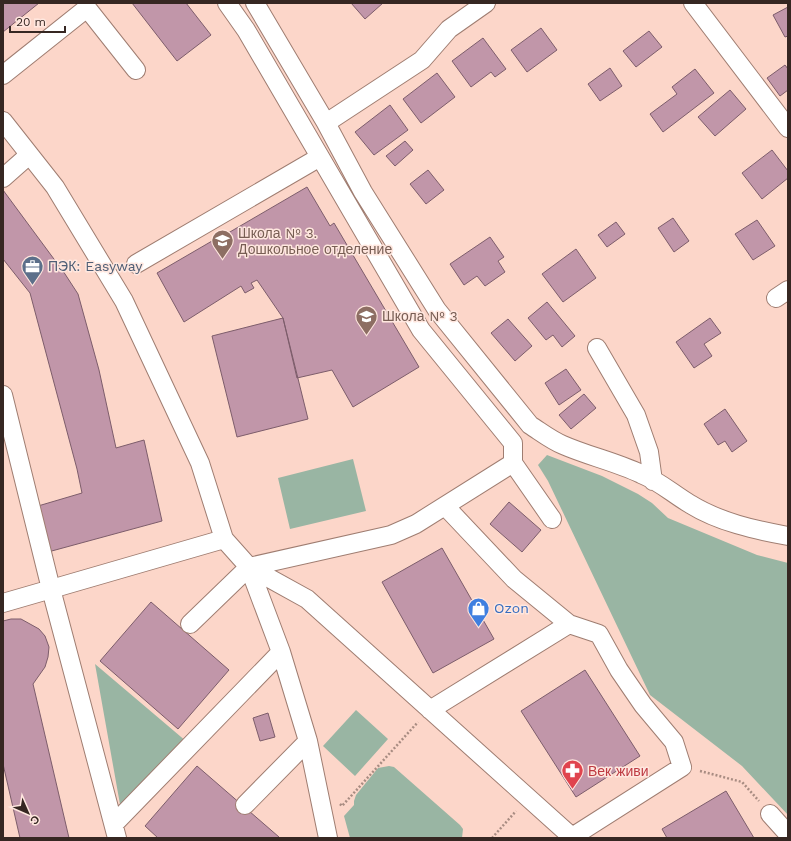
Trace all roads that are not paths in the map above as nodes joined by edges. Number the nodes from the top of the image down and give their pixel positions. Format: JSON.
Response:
{"nodes":[{"id":1,"x":227,"y":3,"type":"edge"},
{"id":2,"x":255,"y":3,"type":"edge"},
{"id":3,"x":486,"y":3,"type":"edge"},
{"id":4,"x":693,"y":3,"type":"edge"},
{"id":5,"x":136,"y":70,"type":"dead end"},
{"id":6,"x":3,"y":75,"type":"edge"},
{"id":7,"x":3,"y":121,"type":"edge"},
{"id":8,"x":326,"y":123,"type":"junction"},
{"id":9,"x":788,"y":128,"type":"edge"},
{"id":10,"x":29,"y":155,"type":"junction"},
{"id":11,"x":320,"y":157,"type":"junction"},
{"id":12,"x":3,"y":178,"type":"edge"},
{"id":13,"x":136,"y":264,"type":"dead end"},
{"id":14,"x":597,"y":348,"type":"dead end"},
{"id":15,"x":3,"y":395,"type":"edge"},
{"id":16,"x":513,"y":463,"type":"junction"},
{"id":17,"x":654,"y":481,"type":"junction"},
{"id":18,"x":445,"y":506,"type":"junction"},
{"id":19,"x":552,"y":519,"type":"dead end"},
{"id":20,"x":788,"y":536,"type":"edge"},
{"id":21,"x":224,"y":539,"type":"junction"},
{"id":22,"x":249,"y":567,"type":"junction"},
{"id":23,"x":51,"y":589,"type":"junction"},
{"id":24,"x":3,"y":602,"type":"edge"},
{"id":25,"x":190,"y":624,"type":"dead end"},
{"id":26,"x":569,"y":624,"type":"junction"},
{"id":27,"x":281,"y":652,"type":"junction"},
{"id":28,"x":430,"y":710,"type":"junction"},
{"id":29,"x":308,"y":741,"type":"junction"},
{"id":30,"x":245,"y":805,"type":"dead end"},
{"id":31,"x":770,"y":814,"type":"road end"},
{"id":32,"x":115,"y":831,"type":"edge"},
{"id":33,"x":788,"y":834,"type":"edge"},
{"id":34,"x":325,"y":836,"type":"edge"},
{"id":35,"x":572,"y":838,"type":"edge"}],
"edges":[{"from":1,"to":11,"type":"street"},
{"from":2,"to":8,"type":"street"},
{"from":3,"to":8,"type":"street"},
{"from":4,"to":9,"type":"street"},
{"from":5,"to":6,"type":"street"},
{"from":7,"to":10,"type":"street"},
{"from":8,"to":17,"type":"street"},
{"from":10,"to":12,"type":"street"},
{"from":10,"to":21,"type":"street"},
{"from":11,"to":13,"type":"street"},
{"from":11,"to":16,"type":"street"},
{"from":14,"to":17,"type":"street"},
{"from":15,"to":23,"type":"street"},
{"from":16,"to":18,"type":"street"},
{"from":16,"to":19,"type":"street"},
{"from":17,"to":20,"type":"street"},
{"from":18,"to":22,"type":"street"},
{"from":18,"to":26,"type":"street"},
{"from":21,"to":22,"type":"street"},
{"from":21,"to":23,"type":"street"},
{"from":22,"to":25,"type":"street"},
{"from":22,"to":27,"type":"street"},
{"from":22,"to":28,"type":"street"},
{"from":23,"to":24,"type":"street"},
{"from":23,"to":32,"type":"street"},
{"from":26,"to":28,"type":"street"},
{"from":26,"to":35,"type":"street"},
{"from":27,"to":29,"type":"street"},
{"from":27,"to":32,"type":"street"},
{"from":28,"to":35,"type":"street"},
{"from":29,"to":30,"type":"street"},
{"from":29,"to":34,"type":"street"},
{"from":31,"to":33,"type":"street"}]}
